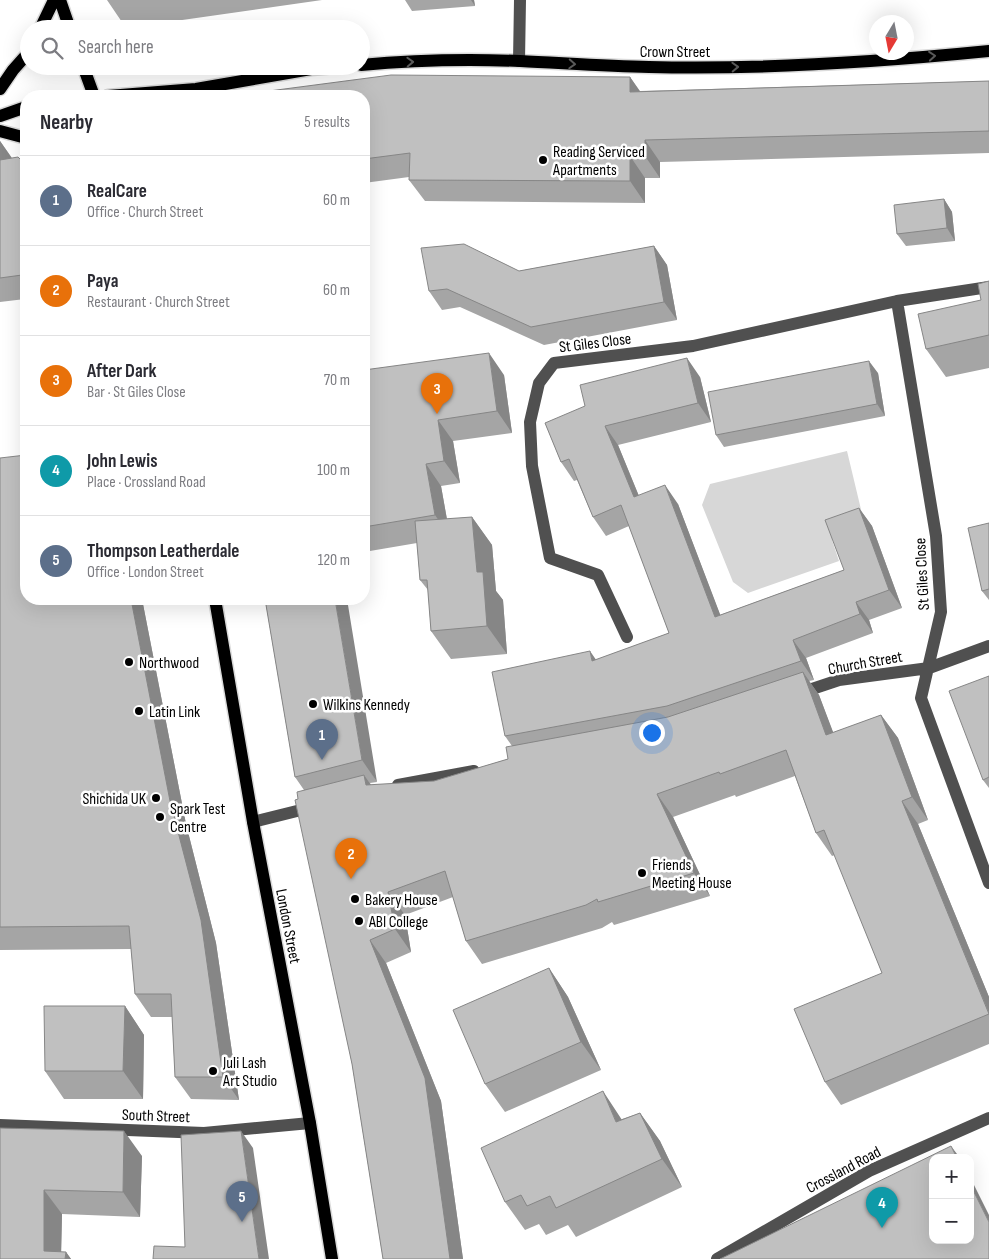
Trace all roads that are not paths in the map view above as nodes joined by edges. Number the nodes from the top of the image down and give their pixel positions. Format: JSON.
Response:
{"nodes":[{"id":1,"x":54,"y":0,"type":"edge"},
{"id":2,"x":60,"y":0,"type":"edge"},
{"id":3,"x":520,"y":0,"type":"edge"},
{"id":4,"x":44,"y":20,"type":"edge"},
{"id":5,"x":67,"y":20,"type":"edge"},
{"id":6,"x":989,"y":51,"type":"edge"},
{"id":7,"x":519,"y":61,"type":"junction"},
{"id":8,"x":20,"y":62,"type":"edge"},
{"id":9,"x":370,"y":65,"type":"edge"},
{"id":10,"x":86,"y":75,"type":"edge"},
{"id":11,"x":276,"y":75,"type":"edge"},
{"id":12,"x":0,"y":89,"type":"edge"},
{"id":13,"x":92,"y":90,"type":"edge"},
{"id":14,"x":183,"y":90,"type":"edge"},
{"id":15,"x":20,"y":109,"type":"edge"},
{"id":16,"x":0,"y":116,"type":"edge"},
{"id":17,"x":0,"y":131,"type":"edge"},
{"id":18,"x":20,"y":136,"type":"edge"},
{"id":19,"x":989,"y":287,"type":"edge"},
{"id":20,"x":897,"y":301,"type":"junction"},
{"id":21,"x":216,"y":605,"type":"edge"},
{"id":22,"x":627,"y":637,"type":"dead end"},
{"id":23,"x":989,"y":646,"type":"edge"},
{"id":24,"x":929,"y":668,"type":"junction"},
{"id":25,"x":792,"y":695,"type":"edge"},
{"id":26,"x":487,"y":768,"type":"edge"},
{"id":27,"x":389,"y":787,"type":"edge"},
{"id":28,"x":327,"y":803,"type":"edge"},
{"id":29,"x":253,"y":822,"type":"junction"},
{"id":30,"x":989,"y":883,"type":"edge"},
{"id":31,"x":989,"y":1118,"type":"edge"},
{"id":32,"x":310,"y":1123,"type":"junction"},
{"id":33,"x":0,"y":1125,"type":"edge"},
{"id":34,"x":332,"y":1259,"type":"edge"},
{"id":35,"x":717,"y":1259,"type":"edge"}],
"edges":[{"from":1,"to":4,"type":"main road"},
{"from":2,"to":5,"type":"main road"},
{"from":3,"to":7,"type":"street"},
{"from":7,"to":6,"type":"main road","name":"Crown Street","one_way":true},
{"from":9,"to":7,"type":"main road","name":"Crown Street","one_way":true},
{"from":8,"to":12,"type":"main road"},
{"from":10,"to":13,"type":"main road"},
{"from":11,"to":14,"type":"main road"},
{"from":15,"to":16,"type":"main road"},
{"from":17,"to":18,"type":"main road"},
{"from":19,"to":20,"type":"street","name":"St Giles Close"},
{"from":20,"to":22,"type":"street","name":"St Giles Close"},
{"from":20,"to":24,"type":"street","name":"St Giles Close"},
{"from":21,"to":29,"type":"main road","name":"London Street"},
{"from":23,"to":24,"type":"street","name":"Church Street"},
{"from":24,"to":25,"type":"street","name":"Church Street"},
{"from":24,"to":30,"type":"street"},
{"from":26,"to":27,"type":"street"},
{"from":28,"to":29,"type":"street"},
{"from":29,"to":32,"type":"main road","name":"London Street"},
{"from":31,"to":35,"type":"street","name":"Crossland Road"},
{"from":32,"to":33,"type":"street","name":"South Street"},
{"from":32,"to":34,"type":"main road","name":"London Street"}]}
